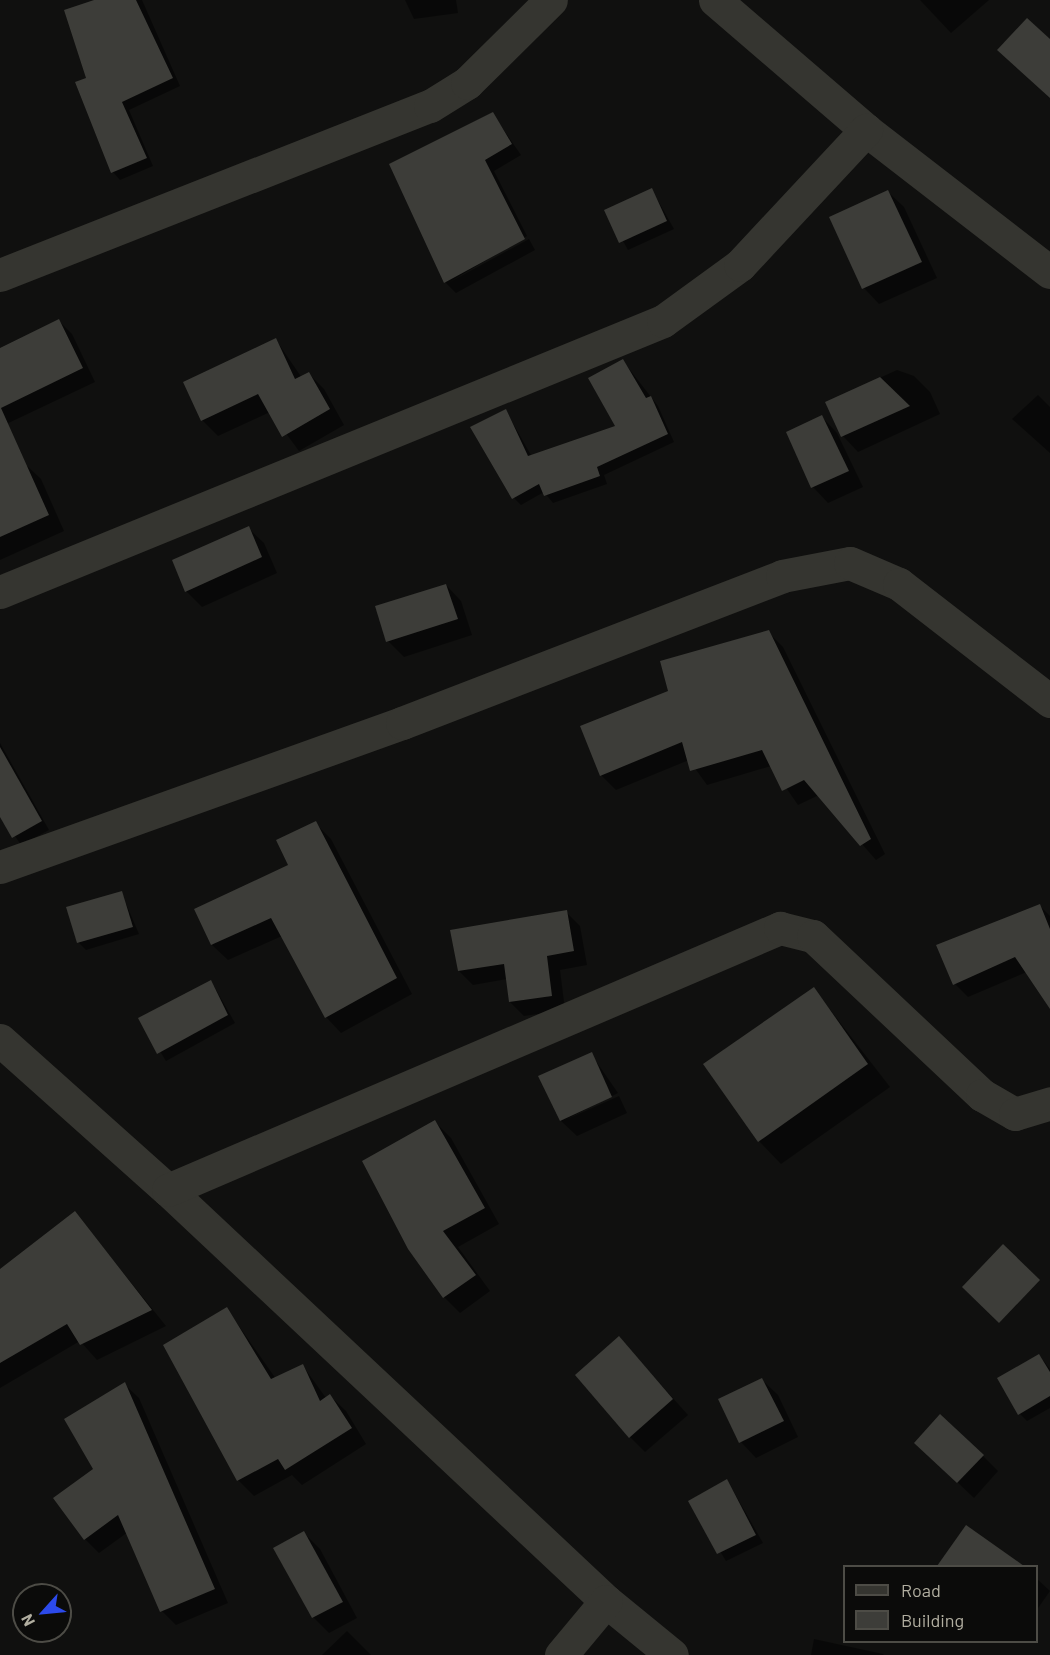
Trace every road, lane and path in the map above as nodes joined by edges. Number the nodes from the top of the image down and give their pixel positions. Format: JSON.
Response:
{"nodes":[{"id":1,"x":551,"y":0,"type":"edge"},
{"id":2,"x":715,"y":0,"type":"edge"},
{"id":3,"x":866,"y":130,"type":"junction"},
{"id":4,"x":1050,"y":272,"type":"edge"},
{"id":5,"x":0,"y":275,"type":"edge"},
{"id":6,"x":0,"y":592,"type":"edge"},
{"id":7,"x":1050,"y":701,"type":"edge"},
{"id":8,"x":0,"y":867,"type":"edge"},
{"id":9,"x":0,"y":1040,"type":"edge"},
{"id":10,"x":1050,"y":1103,"type":"edge"},
{"id":11,"x":168,"y":1190,"type":"junction"},
{"id":12,"x":606,"y":1601,"type":"junction"},
{"id":13,"x":561,"y":1655,"type":"edge"},
{"id":14,"x":672,"y":1655,"type":"edge"}],
"edges":[{"from":1,"to":5,"type":"street"},
{"from":2,"to":3,"type":"street"},
{"from":3,"to":4,"type":"street"},
{"from":3,"to":6,"type":"street"},
{"from":7,"to":8,"type":"street"},
{"from":9,"to":11,"type":"street"},
{"from":10,"to":11,"type":"street"},
{"from":11,"to":12,"type":"street"},
{"from":12,"to":13,"type":"street"},
{"from":12,"to":14,"type":"street"}]}
